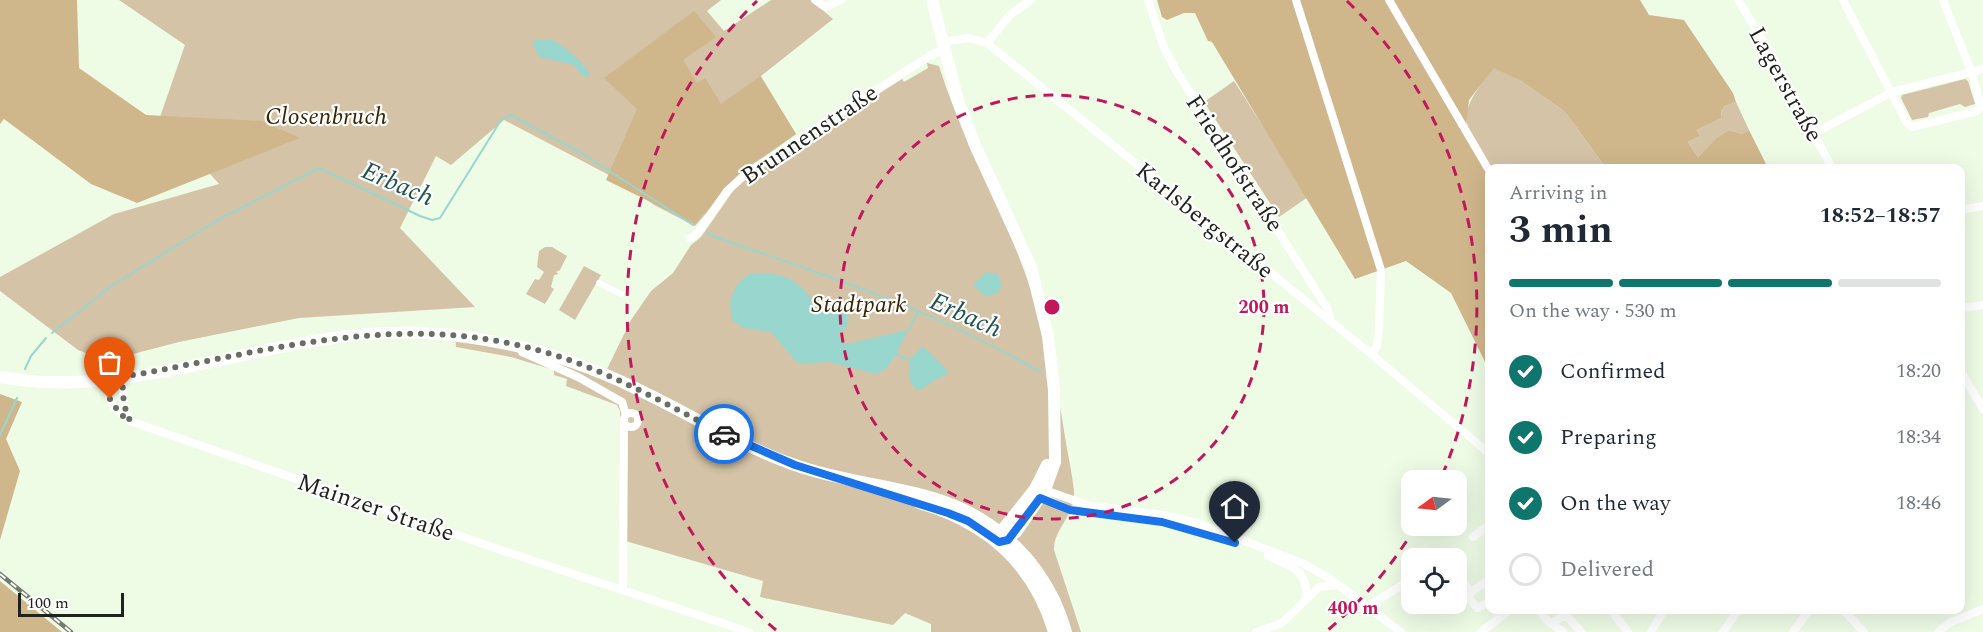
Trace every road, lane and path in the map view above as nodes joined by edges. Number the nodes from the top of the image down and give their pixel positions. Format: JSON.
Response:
{"nodes":[{"id":1,"x":815,"y":0,"type":"edge"},
{"id":2,"x":841,"y":0,"type":"edge"},
{"id":3,"x":932,"y":0,"type":"edge"},
{"id":4,"x":1031,"y":0,"type":"edge"},
{"id":5,"x":1148,"y":0,"type":"edge"},
{"id":6,"x":1296,"y":0,"type":"edge"},
{"id":7,"x":1389,"y":0,"type":"edge"},
{"id":8,"x":1738,"y":0,"type":"edge"},
{"id":9,"x":1843,"y":0,"type":"edge"},
{"id":10,"x":1943,"y":0,"type":"edge"},
{"id":11,"x":987,"y":44,"type":"junction"},
{"id":12,"x":944,"y":46,"type":"junction"},
{"id":13,"x":1983,"y":69,"type":"edge"},
{"id":14,"x":1971,"y":71,"type":"junction"},
{"id":15,"x":1892,"y":93,"type":"junction"},
{"id":16,"x":1815,"y":134,"type":"junction"},
{"id":17,"x":1485,"y":164,"type":"edge"},
{"id":18,"x":1830,"y":164,"type":"edge"},
{"id":19,"x":1983,"y":206,"type":"edge"},
{"id":20,"x":1965,"y":209,"type":"edge"},
{"id":21,"x":690,"y":238,"type":"dead end"},
{"id":22,"x":599,"y":283,"type":"dead end"},
{"id":23,"x":621,"y":294,"type":"dead end"},
{"id":24,"x":1983,"y":305,"type":"edge"},
{"id":25,"x":1965,"y":307,"type":"edge"},
{"id":26,"x":1332,"y":322,"type":"junction"},
{"id":27,"x":506,"y":344,"type":"junction"},
{"id":28,"x":1371,"y":354,"type":"junction"},
{"id":29,"x":0,"y":377,"type":"edge"},
{"id":30,"x":122,"y":377,"type":"junction"},
{"id":31,"x":103,"y":379,"type":"junction"},
{"id":32,"x":1965,"y":379,"type":"edge"},
{"id":33,"x":1983,"y":410,"type":"edge"},
{"id":34,"x":625,"y":419,"type":"junction"},
{"id":35,"x":130,"y":421,"type":"junction"},
{"id":36,"x":1485,"y":450,"type":"edge"},
{"id":37,"x":625,"y":463,"type":"junction"},
{"id":38,"x":1040,"y":493,"type":"junction"},
{"id":39,"x":1485,"y":528,"type":"edge"},
{"id":40,"x":1473,"y":537,"type":"dead end"},
{"id":41,"x":1002,"y":538,"type":"junction"},
{"id":42,"x":1485,"y":582,"type":"edge"},
{"id":43,"x":1336,"y":585,"type":"junction"},
{"id":44,"x":1401,"y":586,"type":"edge"},
{"id":45,"x":1467,"y":587,"type":"edge"},
{"id":46,"x":623,"y":590,"type":"junction"},
{"id":47,"x":1471,"y":592,"type":"junction"},
{"id":48,"x":1306,"y":597,"type":"junction"},
{"id":49,"x":1485,"y":604,"type":"edge"},
{"id":50,"x":1368,"y":606,"type":"junction"},
{"id":51,"x":1983,"y":609,"type":"edge"},
{"id":52,"x":1504,"y":614,"type":"edge"},
{"id":53,"x":1543,"y":614,"type":"edge"},
{"id":54,"x":1614,"y":614,"type":"edge"},
{"id":55,"x":1662,"y":614,"type":"edge"},
{"id":56,"x":1736,"y":614,"type":"edge"},
{"id":57,"x":1806,"y":614,"type":"edge"},
{"id":58,"x":1847,"y":614,"type":"edge"},
{"id":59,"x":1553,"y":622,"type":"junction"},
{"id":60,"x":1728,"y":630,"type":"edge"},
{"id":61,"x":749,"y":632,"type":"edge"},
{"id":62,"x":1054,"y":632,"type":"edge"},
{"id":63,"x":1066,"y":632,"type":"edge"},
{"id":64,"x":1256,"y":632,"type":"edge"},
{"id":65,"x":1401,"y":632,"type":"edge"},
{"id":66,"x":1480,"y":632,"type":"edge"},
{"id":67,"x":1563,"y":632,"type":"edge"},
{"id":68,"x":1581,"y":632,"type":"edge"},
{"id":69,"x":1628,"y":632,"type":"edge"},
{"id":70,"x":1651,"y":632,"type":"edge"},
{"id":71,"x":1793,"y":632,"type":"edge"},
{"id":72,"x":1864,"y":632,"type":"edge"},
{"id":73,"x":1938,"y":632,"type":"edge"}],
"edges":[{"from":1,"to":2,"type":"street"},
{"from":3,"to":12,"type":"main road"},
{"from":4,"to":11,"type":"street"},
{"from":5,"to":26,"type":"street","name":"Friedhofstraße"},
{"from":6,"to":28,"type":"street"},
{"from":7,"to":17,"type":"street"},
{"from":8,"to":16,"type":"street","name":"Lagerstraße"},
{"from":9,"to":15,"type":"street"},
{"from":10,"to":14,"type":"street"},
{"from":11,"to":12,"type":"street"},
{"from":11,"to":26,"type":"street","name":"Karlsbergstraße"},
{"from":12,"to":21,"type":"street","name":"Brunnenstraße"},
{"from":12,"to":38,"type":"main road"},
{"from":13,"to":14,"type":"street"},
{"from":14,"to":15,"type":"street"},
{"from":14,"to":15,"type":"street"},
{"from":15,"to":16,"type":"street"},
{"from":16,"to":18,"type":"street","name":"Lagerstraße"},
{"from":19,"to":20,"type":"street"},
{"from":22,"to":23,"type":"street"},
{"from":24,"to":25,"type":"street"},
{"from":26,"to":28,"type":"street","name":"Karlsbergstraße"},
{"from":27,"to":30,"type":"main road"},
{"from":27,"to":34,"type":"street"},
{"from":27,"to":41,"type":"main road"},
{"from":28,"to":36,"type":"street","name":"Karlsbergstraße"},
{"from":29,"to":31,"type":"main road"},
{"from":30,"to":31,"type":"main road"},
{"from":30,"to":35,"type":"street"},
{"from":31,"to":35,"type":"street","name":"Mainzer Straße"},
{"from":32,"to":33,"type":"street"},
{"from":34,"to":37,"type":"street"},
{"from":34,"to":37,"type":"street"},
{"from":35,"to":46,"type":"street","name":"Mainzer Straße"},
{"from":37,"to":46,"type":"street"},
{"from":38,"to":41,"type":"main road"},
{"from":38,"to":43,"type":"street"},
{"from":38,"to":48,"type":"street"},
{"from":39,"to":40,"type":"street"},
{"from":41,"to":62,"type":"main road"},
{"from":41,"to":63,"type":"main road"},
{"from":42,"to":47,"type":"street"},
{"from":43,"to":48,"type":"street"},
{"from":43,"to":50,"type":"street"},
{"from":44,"to":50,"type":"street"},
{"from":45,"to":47,"type":"street"},
{"from":46,"to":61,"type":"street","name":"Mainzer Straße"},
{"from":47,"to":49,"type":"street"},
{"from":48,"to":64,"type":"street"},
{"from":50,"to":65,"type":"street"},
{"from":51,"to":73,"type":"street"},
{"from":52,"to":66,"type":"street"},
{"from":53,"to":59,"type":"street"},
{"from":54,"to":69,"type":"street"},
{"from":55,"to":70,"type":"street"},
{"from":56,"to":60,"type":"street"},
{"from":57,"to":71,"type":"street"},
{"from":58,"to":72,"type":"street"},
{"from":59,"to":67,"type":"street"},
{"from":59,"to":68,"type":"street"}]}
